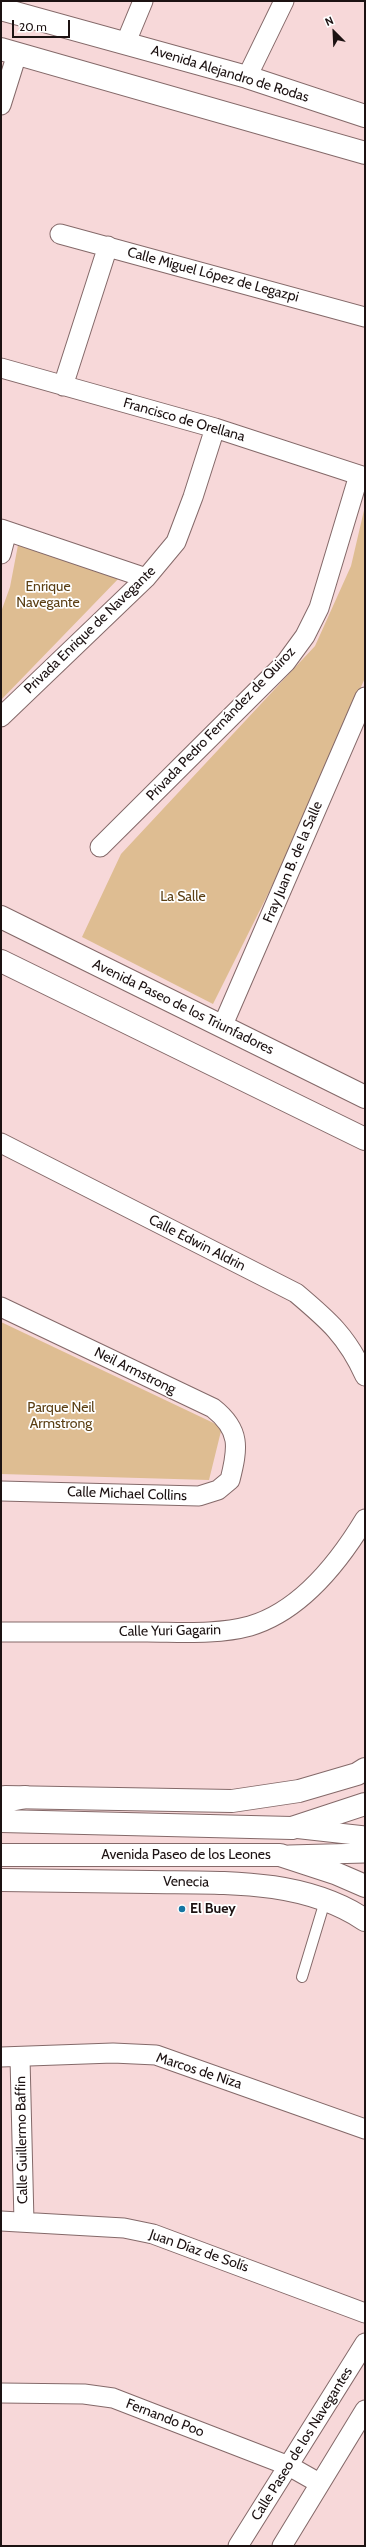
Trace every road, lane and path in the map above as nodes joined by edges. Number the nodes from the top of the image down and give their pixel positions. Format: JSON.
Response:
{"nodes":[{"id":1,"x":143,"y":1,"type":"edge"},
{"id":2,"x":284,"y":1,"type":"edge"},
{"id":3,"x":1,"y":9,"type":"edge"},
{"id":4,"x":126,"y":42,"type":"junction"},
{"id":5,"x":9,"y":51,"type":"edge"},
{"id":6,"x":247,"y":77,"type":"junction"},
{"id":7,"x":1,"y":105,"type":"edge"},
{"id":8,"x":365,"y":116,"type":"edge"},
{"id":9,"x":365,"y":153,"type":"edge"},
{"id":10,"x":60,"y":234,"type":"dead end"},
{"id":11,"x":108,"y":246,"type":"junction"},
{"id":12,"x":365,"y":317,"type":"edge"},
{"id":13,"x":1,"y":368,"type":"edge"},
{"id":14,"x":63,"y":386,"type":"junction"},
{"id":15,"x":215,"y":428,"type":"junction"},
{"id":16,"x":362,"y":476,"type":"edge"},
{"id":17,"x":4,"y":530,"type":"edge"},
{"id":18,"x":1,"y":554,"type":"edge"},
{"id":19,"x":146,"y":578,"type":"junction"},
{"id":20,"x":365,"y":697,"type":"edge"},
{"id":21,"x":1,"y":717,"type":"edge"},
{"id":22,"x":100,"y":847,"type":"dead end"},
{"id":23,"x":1,"y":917,"type":"edge"},
{"id":24,"x":1,"y":961,"type":"edge"},
{"id":25,"x":222,"y":1027,"type":"junction"},
{"id":26,"x":365,"y":1097,"type":"edge"},
{"id":27,"x":365,"y":1139,"type":"edge"},
{"id":28,"x":1,"y":1143,"type":"edge"},
{"id":29,"x":1,"y":1307,"type":"edge"},
{"id":30,"x":365,"y":1376,"type":"edge"},
{"id":31,"x":235,"y":1461,"type":"joint"},
{"id":32,"x":1,"y":1490,"type":"edge"},
{"id":33,"x":365,"y":1519,"type":"edge"},
{"id":34,"x":1,"y":1632,"type":"edge"},
{"id":35,"x":365,"y":1769,"type":"edge"},
{"id":36,"x":1,"y":1797,"type":"edge"},
{"id":37,"x":24,"y":1797,"type":"junction"},
{"id":38,"x":1,"y":1802,"type":"edge"},
{"id":39,"x":365,"y":1804,"type":"edge"},
{"id":40,"x":1,"y":1821,"type":"edge"},
{"id":41,"x":292,"y":1828,"type":"junction"},
{"id":42,"x":365,"y":1836,"type":"edge"},
{"id":43,"x":365,"y":1853,"type":"edge"},
{"id":44,"x":5,"y":1855,"type":"edge"},
{"id":45,"x":280,"y":1856,"type":"junction"},
{"id":46,"x":1,"y":1880,"type":"edge"},
{"id":47,"x":365,"y":1886,"type":"edge"},
{"id":48,"x":325,"y":1901,"type":"junction"},
{"id":49,"x":365,"y":1920,"type":"edge"},
{"id":50,"x":302,"y":1977,"type":"dead end"},
{"id":51,"x":1,"y":2057,"type":"edge"},
{"id":52,"x":20,"y":2058,"type":"junction"},
{"id":53,"x":365,"y":2129,"type":"edge"},
{"id":54,"x":1,"y":2221,"type":"edge"},
{"id":55,"x":24,"y":2222,"type":"junction"},
{"id":56,"x":365,"y":2313,"type":"edge"},
{"id":57,"x":365,"y":2343,"type":"edge"},
{"id":58,"x":1,"y":2393,"type":"edge"},
{"id":59,"x":365,"y":2410,"type":"edge"},
{"id":60,"x":289,"y":2466,"type":"junction"},
{"id":61,"x":319,"y":2483,"type":"junction"},
{"id":62,"x":238,"y":2546,"type":"edge"},
{"id":63,"x":282,"y":2546,"type":"edge"}],
"edges":[{"from":1,"to":4,"type":"street"},
{"from":2,"to":6,"type":"street"},
{"from":3,"to":4,"type":"street","name":"Avenida Alejandro de Rodas"},
{"from":4,"to":6,"type":"street","name":"Avenida Alejandro de Rodas"},
{"from":5,"to":7,"type":"street"},
{"from":5,"to":9,"type":"street"},
{"from":6,"to":8,"type":"street","name":"Avenida Alejandro de Rodas"},
{"from":10,"to":11,"type":"street","name":"Calle Miguel López de Legazpi"},
{"from":11,"to":12,"type":"street","name":"Calle Miguel López de Legazpi"},
{"from":11,"to":14,"type":"street"},
{"from":13,"to":14,"type":"street","name":"Francisco de Orellana"},
{"from":14,"to":15,"type":"street","name":"Francisco de Orellana"},
{"from":15,"to":16,"type":"street","name":"Francisco de Orellana"},
{"from":15,"to":19,"type":"street","name":"Privada Enrique de Navegante"},
{"from":16,"to":22,"type":"street","name":"Privada Pedro Fernández de Quiroz"},
{"from":17,"to":18,"type":"street"},
{"from":17,"to":19,"type":"street"},
{"from":19,"to":21,"type":"street","name":"Privada Enrique de Navegante"},
{"from":20,"to":25,"type":"street","name":"Fray Juan B. de la Salle"},
{"from":23,"to":25,"type":"street","name":"Avenida Paseo de los Triunfadores"},
{"from":24,"to":27,"type":"street"},
{"from":25,"to":26,"type":"street","name":"Avenida Paseo de los Triunfadores"},
{"from":28,"to":30,"type":"street","name":"Calle Edwin Aldrin"},
{"from":29,"to":31,"type":"street","name":"Neil Armstrong"},
{"from":31,"to":32,"type":"street","name":"Calle Michael Collins"},
{"from":33,"to":34,"type":"street","name":"Calle Yuri Gagarin"},
{"from":35,"to":37,"type":"street"},
{"from":36,"to":37,"type":"street"},
{"from":37,"to":38,"type":"street"},
{"from":39,"to":41,"type":"street","name":"Avenida Paseo de los Leones"},
{"from":40,"to":41,"type":"street","name":"Avenida Paseo de los Leones"},
{"from":41,"to":42,"type":"street"},
{"from":43,"to":45,"type":"street"},
{"from":44,"to":45,"type":"street","name":"Avenida Paseo de los Leones"},
{"from":45,"to":47,"type":"street","name":"Avenida Paseo de los Leones"},
{"from":46,"to":48,"type":"street","name":"Venecia"},
{"from":48,"to":49,"type":"street","name":"Venecia"},
{"from":48,"to":50,"type":"lane"},
{"from":51,"to":52,"type":"street","name":"Marcos de Niza"},
{"from":52,"to":53,"type":"street","name":"Marcos de Niza"},
{"from":52,"to":55,"type":"street","name":"Calle Guillermo Baffin"},
{"from":54,"to":55,"type":"street","name":"Juan Díaz de Solís"},
{"from":55,"to":56,"type":"street","name":"Juan Díaz de Solís"},
{"from":57,"to":60,"type":"street","name":"Calle Paseo de los Navegantes"},
{"from":58,"to":60,"type":"street","name":"Fernando Poo"},
{"from":59,"to":61,"type":"street"},
{"from":60,"to":61,"type":"street","name":"Fernando Poo"},
{"from":60,"to":62,"type":"street","name":"Calle Paseo de los Navegantes"},
{"from":61,"to":63,"type":"street"}]}
